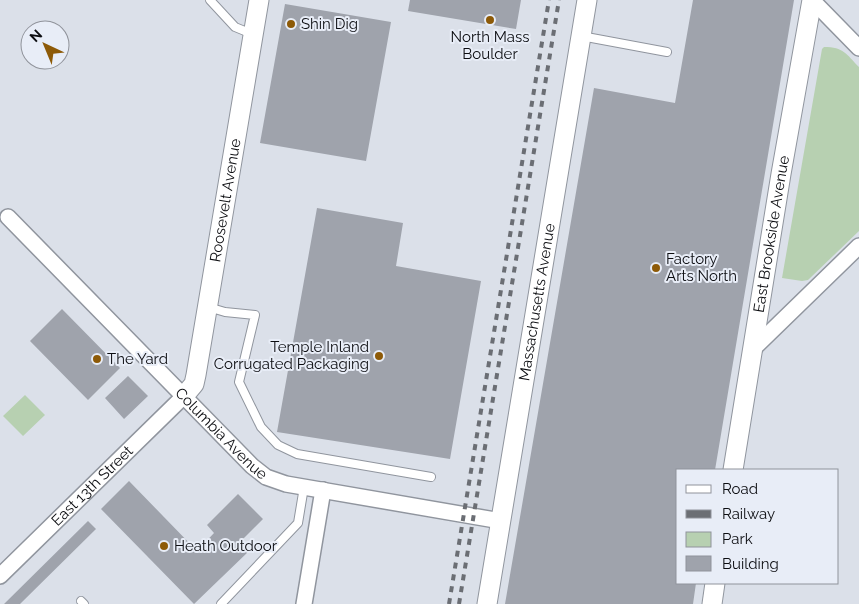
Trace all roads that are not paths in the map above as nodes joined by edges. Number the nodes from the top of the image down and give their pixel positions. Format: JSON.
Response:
{"nodes":[{"id":1,"x":210,"y":0,"type":"edge"},
{"id":2,"x":259,"y":0,"type":"edge"},
{"id":3,"x":587,"y":0,"type":"edge"},
{"id":4,"x":812,"y":0,"type":"edge"},
{"id":5,"x":253,"y":34,"type":"junction"},
{"id":6,"x":581,"y":36,"type":"junction"},
{"id":7,"x":859,"y":48,"type":"edge"},
{"id":8,"x":667,"y":52,"type":"dead end"},
{"id":9,"x":8,"y":218,"type":"dead end"},
{"id":10,"x":859,"y":246,"type":"edge"},
{"id":11,"x":208,"y":306,"type":"junction"},
{"id":12,"x":752,"y":350,"type":"junction"},
{"id":13,"x":184,"y":396,"type":"junction"},
{"id":14,"x":733,"y":469,"type":"edge"},
{"id":15,"x":431,"y":477,"type":"dead end"},
{"id":16,"x":304,"y":487,"type":"junction"},
{"id":17,"x":323,"y":490,"type":"junction"},
{"id":18,"x":501,"y":520,"type":"junction"},
{"id":19,"x":0,"y":576,"type":"edge"},
{"id":20,"x":715,"y":584,"type":"edge"},
{"id":21,"x":221,"y":604,"type":"edge"},
{"id":22,"x":304,"y":604,"type":"edge"},
{"id":23,"x":487,"y":604,"type":"edge"},
{"id":24,"x":712,"y":604,"type":"edge"}],
"edges":[{"from":1,"to":5,"type":"lane"},
{"from":2,"to":5,"type":"street","name":"Roosevelt Avenue"},
{"from":3,"to":6,"type":"street","name":"Massachusetts Avenue"},
{"from":4,"to":7,"type":"street"},
{"from":4,"to":12,"type":"street","name":"East Brookside Avenue"},
{"from":5,"to":11,"type":"street","name":"Roosevelt Avenue"},
{"from":6,"to":8,"type":"lane"},
{"from":6,"to":18,"type":"street","name":"Massachusetts Avenue"},
{"from":9,"to":13,"type":"street","name":"Columbia Avenue"},
{"from":10,"to":12,"type":"street"},
{"from":11,"to":13,"type":"street","name":"Roosevelt Avenue"},
{"from":11,"to":15,"type":"lane"},
{"from":12,"to":14,"type":"street","name":"East Brookside Avenue"},
{"from":13,"to":16,"type":"street","name":"Columbia Avenue"},
{"from":13,"to":19,"type":"street","name":"East 13th Street"},
{"from":16,"to":17,"type":"street","name":"Columbia Avenue"},
{"from":16,"to":21,"type":"lane"},
{"from":17,"to":18,"type":"street","name":"Columbia Avenue"},
{"from":17,"to":22,"type":"street"},
{"from":18,"to":23,"type":"street","name":"Massachusetts Avenue"},
{"from":20,"to":24,"type":"street"}]}
